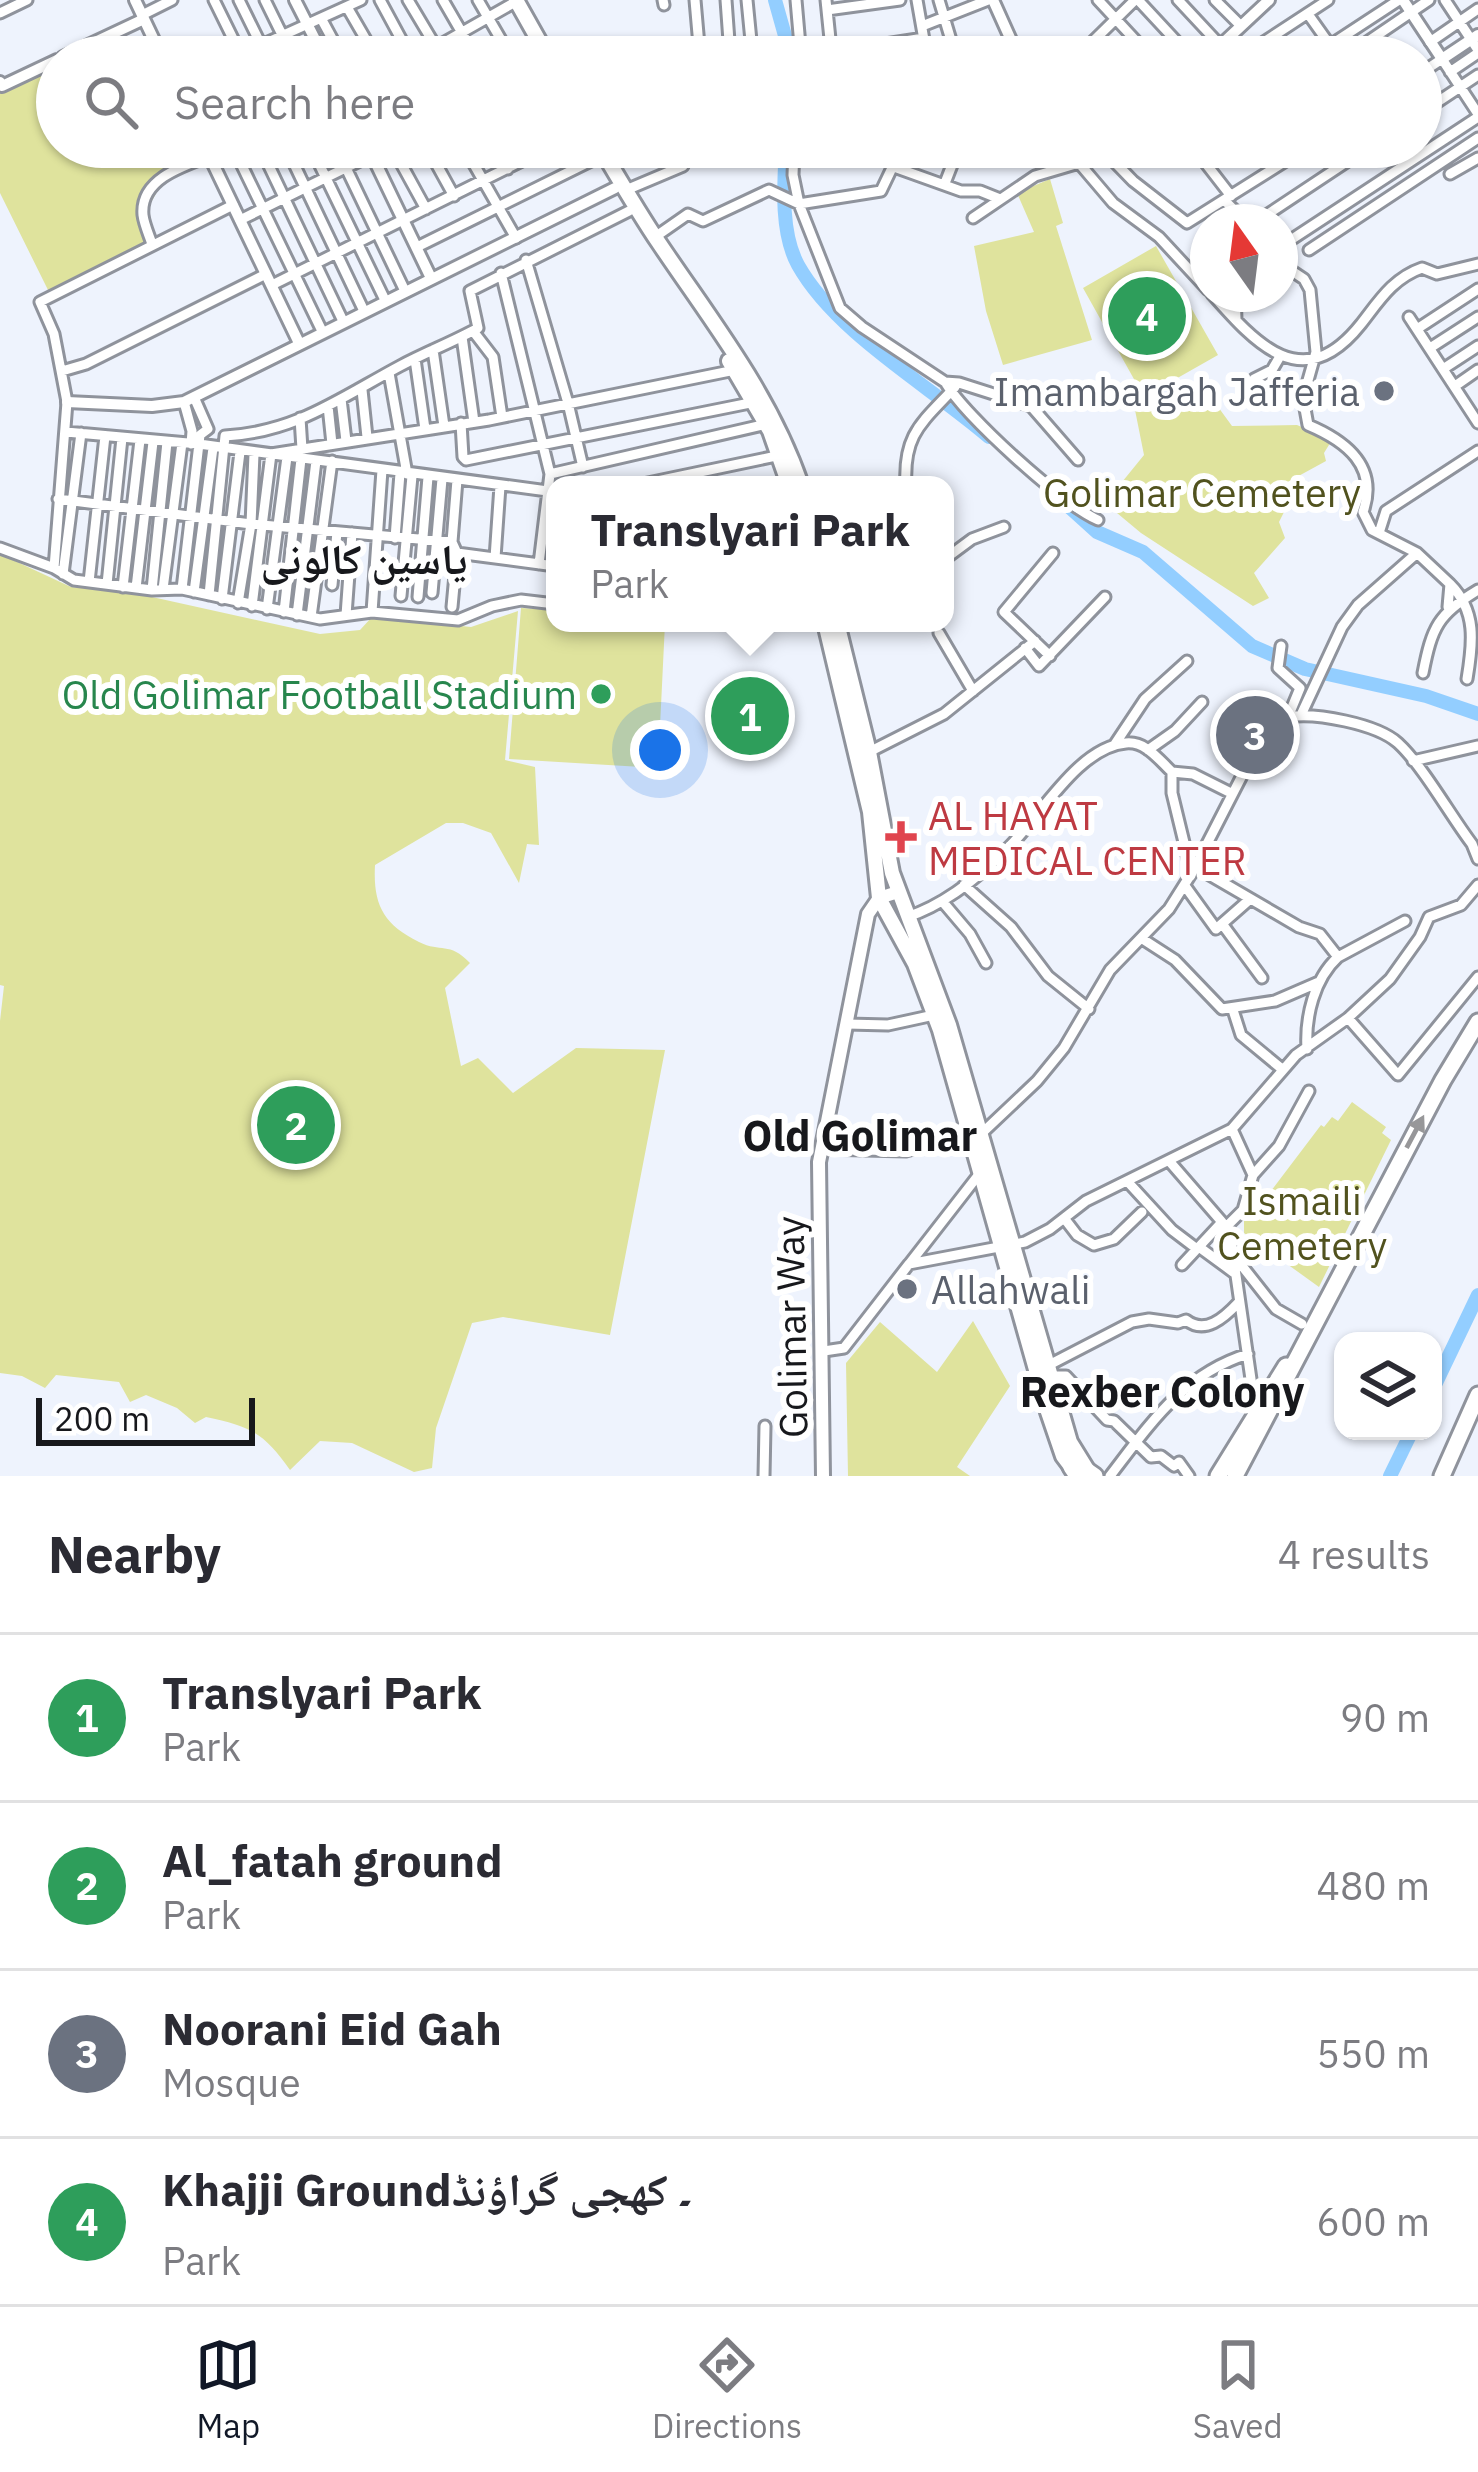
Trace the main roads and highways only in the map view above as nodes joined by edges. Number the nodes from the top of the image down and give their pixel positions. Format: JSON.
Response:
{"nodes":[{"id":1,"x":512,"y":2,"type":"edge"},
{"id":2,"x":528,"y":36,"type":"edge"},
{"id":3,"x":534,"y":36,"type":"edge"},
{"id":4,"x":608,"y":168,"type":"edge"},
{"id":5,"x":621,"y":189,"type":"junction"},
{"id":6,"x":787,"y":476,"type":"edge"},
{"id":7,"x":798,"y":476,"type":"edge"},
{"id":8,"x":839,"y":632,"type":"edge"},
{"id":9,"x":840,"y":632,"type":"edge"},
{"id":10,"x":898,"y":892,"type":"junction"},
{"id":11,"x":879,"y":898,"type":"junction"},
{"id":12,"x":1478,"y":1022,"type":"edge"},
{"id":13,"x":976,"y":1138,"type":"junction"},
{"id":14,"x":1007,"y":1247,"type":"junction"},
{"id":15,"x":1303,"y":1346,"type":"junction"},
{"id":16,"x":1478,"y":1395,"type":"edge"},
{"id":17,"x":1083,"y":1473,"type":"edge"},
{"id":18,"x":823,"y":1476,"type":"edge"},
{"id":19,"x":1218,"y":1476,"type":"edge"},
{"id":20,"x":1235,"y":1476,"type":"edge"},
{"id":21,"x":1443,"y":1476,"type":"edge"}],
"edges":[{"from":1,"to":2,"type":"main road"},
{"from":1,"to":3,"type":"main road"},
{"from":4,"to":5,"type":"main road"},
{"from":5,"to":6,"type":"main road"},
{"from":5,"to":7,"type":"main road"},
{"from":8,"to":11,"type":"main road"},
{"from":9,"to":10,"type":"main road"},
{"from":10,"to":11,"type":"main road"},
{"from":10,"to":13,"type":"main road"},
{"from":11,"to":13,"type":"main road"},
{"from":11,"to":18,"type":"main road","name":"Golimar Way"},
{"from":15,"to":12,"type":"highway","one_way":true},
{"from":13,"to":14,"type":"main road"},
{"from":13,"to":14,"type":"main road"},
{"from":14,"to":17,"type":"main road"},
{"from":14,"to":17,"type":"main road"},
{"from":15,"to":19,"type":"highway"},
{"from":15,"to":20,"type":"highway"},
{"from":16,"to":21,"type":"highway"}]}
